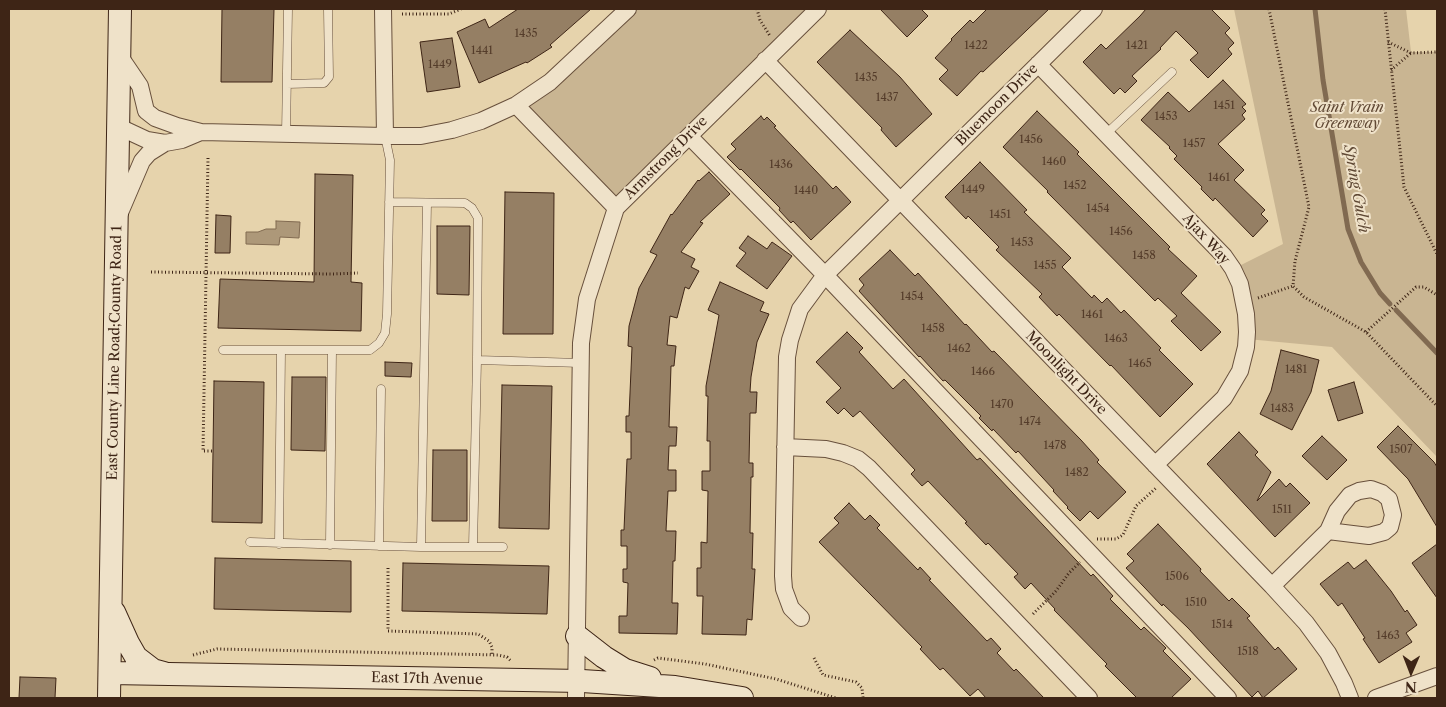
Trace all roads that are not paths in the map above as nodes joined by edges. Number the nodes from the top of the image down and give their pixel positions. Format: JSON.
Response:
{"nodes":[{"id":1,"x":120,"y":9,"type":"edge"},
{"id":2,"x":288,"y":9,"type":"edge"},
{"id":3,"x":328,"y":9,"type":"edge"},
{"id":4,"x":383,"y":9,"type":"edge"},
{"id":5,"x":628,"y":9,"type":"edge"},
{"id":6,"x":818,"y":9,"type":"edge"},
{"id":7,"x":1094,"y":9,"type":"edge"},
{"id":8,"x":119,"y":55,"type":"junction"},
{"id":9,"x":765,"y":60,"type":"junction"},
{"id":10,"x":1038,"y":64,"type":"junction"},
{"id":11,"x":1172,"y":72,"type":"dead end"},
{"id":12,"x":287,"y":84,"type":"junction"},
{"id":13,"x":516,"y":105,"type":"junction"},
{"id":14,"x":117,"y":126,"type":"junction"},
{"id":15,"x":201,"y":132,"type":"junction"},
{"id":16,"x":286,"y":134,"type":"junction"},
{"id":17,"x":1106,"y":134,"type":"junction"},
{"id":18,"x":385,"y":136,"type":"junction"},
{"id":19,"x":688,"y":136,"type":"junction"},
{"id":20,"x":165,"y":143,"type":"junction"},
{"id":21,"x":900,"y":200,"type":"junction"},
{"id":22,"x":389,"y":202,"type":"junction"},
{"id":23,"x":427,"y":203,"type":"junction"},
{"id":24,"x":616,"y":208,"type":"junction"},
{"id":25,"x":116,"y":221,"type":"junction"},
{"id":26,"x":825,"y":275,"type":"junction"},
{"id":27,"x":223,"y":350,"type":"dead end"},
{"id":28,"x":281,"y":350,"type":"junction"},
{"id":29,"x":332,"y":350,"type":"junction"},
{"id":30,"x":477,"y":360,"type":"junction"},
{"id":31,"x":581,"y":363,"type":"junction"},
{"id":32,"x":381,"y":389,"type":"dead end"},
{"id":33,"x":785,"y":447,"type":"junction"},
{"id":34,"x":1154,"y":465,"type":"junction"},
{"id":35,"x":1328,"y":532,"type":"dead end"},
{"id":36,"x":250,"y":542,"type":"dead end"},
{"id":37,"x":278,"y":544,"type":"junction"},
{"id":38,"x":330,"y":545,"type":"junction"},
{"id":39,"x":380,"y":546,"type":"junction"},
{"id":40,"x":421,"y":546,"type":"junction"},
{"id":41,"x":473,"y":547,"type":"junction"},
{"id":42,"x":503,"y":547,"type":"dead end"},
{"id":43,"x":1272,"y":586,"type":"junction"},
{"id":44,"x":111,"y":606,"type":"junction"},
{"id":45,"x":801,"y":618,"type":"dead end"},
{"id":46,"x":577,"y":636,"type":"junction"},
{"id":47,"x":110,"y":673,"type":"junction"},
{"id":48,"x":167,"y":674,"type":"junction"},
{"id":49,"x":1437,"y":676,"type":"edge"},
{"id":50,"x":675,"y":687,"type":"junction"},
{"id":51,"x":576,"y":690,"type":"edge"},
{"id":52,"x":109,"y":698,"type":"edge"},
{"id":53,"x":742,"y":698,"type":"edge"},
{"id":54,"x":1089,"y":698,"type":"edge"},
{"id":55,"x":1228,"y":698,"type":"edge"},
{"id":56,"x":1350,"y":698,"type":"edge"},
{"id":57,"x":1376,"y":698,"type":"edge"}],
"edges":[{"from":1,"to":8,"type":"main road","name":"East County Line Road;County Road 1"},
{"from":2,"to":12,"type":"lane"},
{"from":3,"to":12,"type":"lane"},
{"from":4,"to":18,"type":"street"},
{"from":5,"to":13,"type":"street"},
{"from":6,"to":9,"type":"street","name":"Armstrong Drive"},
{"from":7,"to":10,"type":"street","name":"Bluemoon Drive"},
{"from":8,"to":14,"type":"main road","name":"East County Line Road;County Road 1"},
{"from":8,"to":15,"type":"street"},
{"from":9,"to":19,"type":"street","name":"Armstrong Drive"},
{"from":9,"to":21,"type":"street","name":"Moonlight Drive"},
{"from":10,"to":17,"type":"street","name":"Ajax Way"},
{"from":10,"to":21,"type":"street","name":"Bluemoon Drive"},
{"from":11,"to":17,"type":"lane"},
{"from":12,"to":16,"type":"lane"},
{"from":13,"to":18,"type":"street"},
{"from":13,"to":24,"type":"street","name":"Armstrong Drive"},
{"from":14,"to":20,"type":"street"},
{"from":14,"to":25,"type":"main road","name":"East County Line Road;County Road 1"},
{"from":15,"to":16,"type":"street"},
{"from":15,"to":20,"type":"street"},
{"from":16,"to":18,"type":"street"},
{"from":17,"to":34,"type":"street","name":"Ajax Way"},
{"from":18,"to":22,"type":"lane"},
{"from":19,"to":24,"type":"street","name":"Armstrong Drive"},
{"from":19,"to":26,"type":"street"},
{"from":20,"to":25,"type":"street"},
{"from":21,"to":26,"type":"street","name":"Bluemoon Drive"},
{"from":21,"to":34,"type":"street","name":"Moonlight Drive"},
{"from":22,"to":23,"type":"lane"},
{"from":22,"to":29,"type":"lane"},
{"from":23,"to":30,"type":"lane"},
{"from":23,"to":40,"type":"lane"},
{"from":24,"to":31,"type":"street"},
{"from":25,"to":44,"type":"main road","name":"East County Line Road;County Road 1"},
{"from":26,"to":33,"type":"street","name":"Bluemoon Drive"},
{"from":26,"to":55,"type":"street"},
{"from":27,"to":28,"type":"lane"},
{"from":28,"to":29,"type":"lane"},
{"from":28,"to":37,"type":"lane"},
{"from":29,"to":38,"type":"lane"},
{"from":30,"to":31,"type":"lane"},
{"from":30,"to":41,"type":"lane"},
{"from":31,"to":46,"type":"street"},
{"from":32,"to":39,"type":"lane"},
{"from":33,"to":45,"type":"street","name":"Bluemoon Drive"},
{"from":33,"to":54,"type":"street"},
{"from":34,"to":43,"type":"street","name":"Moonlight Drive"},
{"from":35,"to":43,"type":"street"},
{"from":36,"to":37,"type":"lane"},
{"from":37,"to":38,"type":"lane"},
{"from":38,"to":39,"type":"lane"},
{"from":39,"to":40,"type":"lane"},
{"from":40,"to":41,"type":"lane"},
{"from":41,"to":42,"type":"lane"},
{"from":43,"to":56,"type":"street","name":"Moonlight Drive"},
{"from":44,"to":47,"type":"main road","name":"East County Line Road;County Road 1"},
{"from":44,"to":48,"type":"main road"},
{"from":46,"to":50,"type":"main road"},
{"from":46,"to":51,"type":"street"},
{"from":47,"to":48,"type":"main road","name":"East 17th Avenue"},
{"from":47,"to":52,"type":"main road","name":"East County Line Road;County Road 1"},
{"from":48,"to":51,"type":"main road","name":"East 17th Avenue"},
{"from":49,"to":57,"type":"street"},
{"from":50,"to":51,"type":"main road","name":"East 17th Avenue"},
{"from":50,"to":53,"type":"main road","name":"East 17th Avenue"}]}
